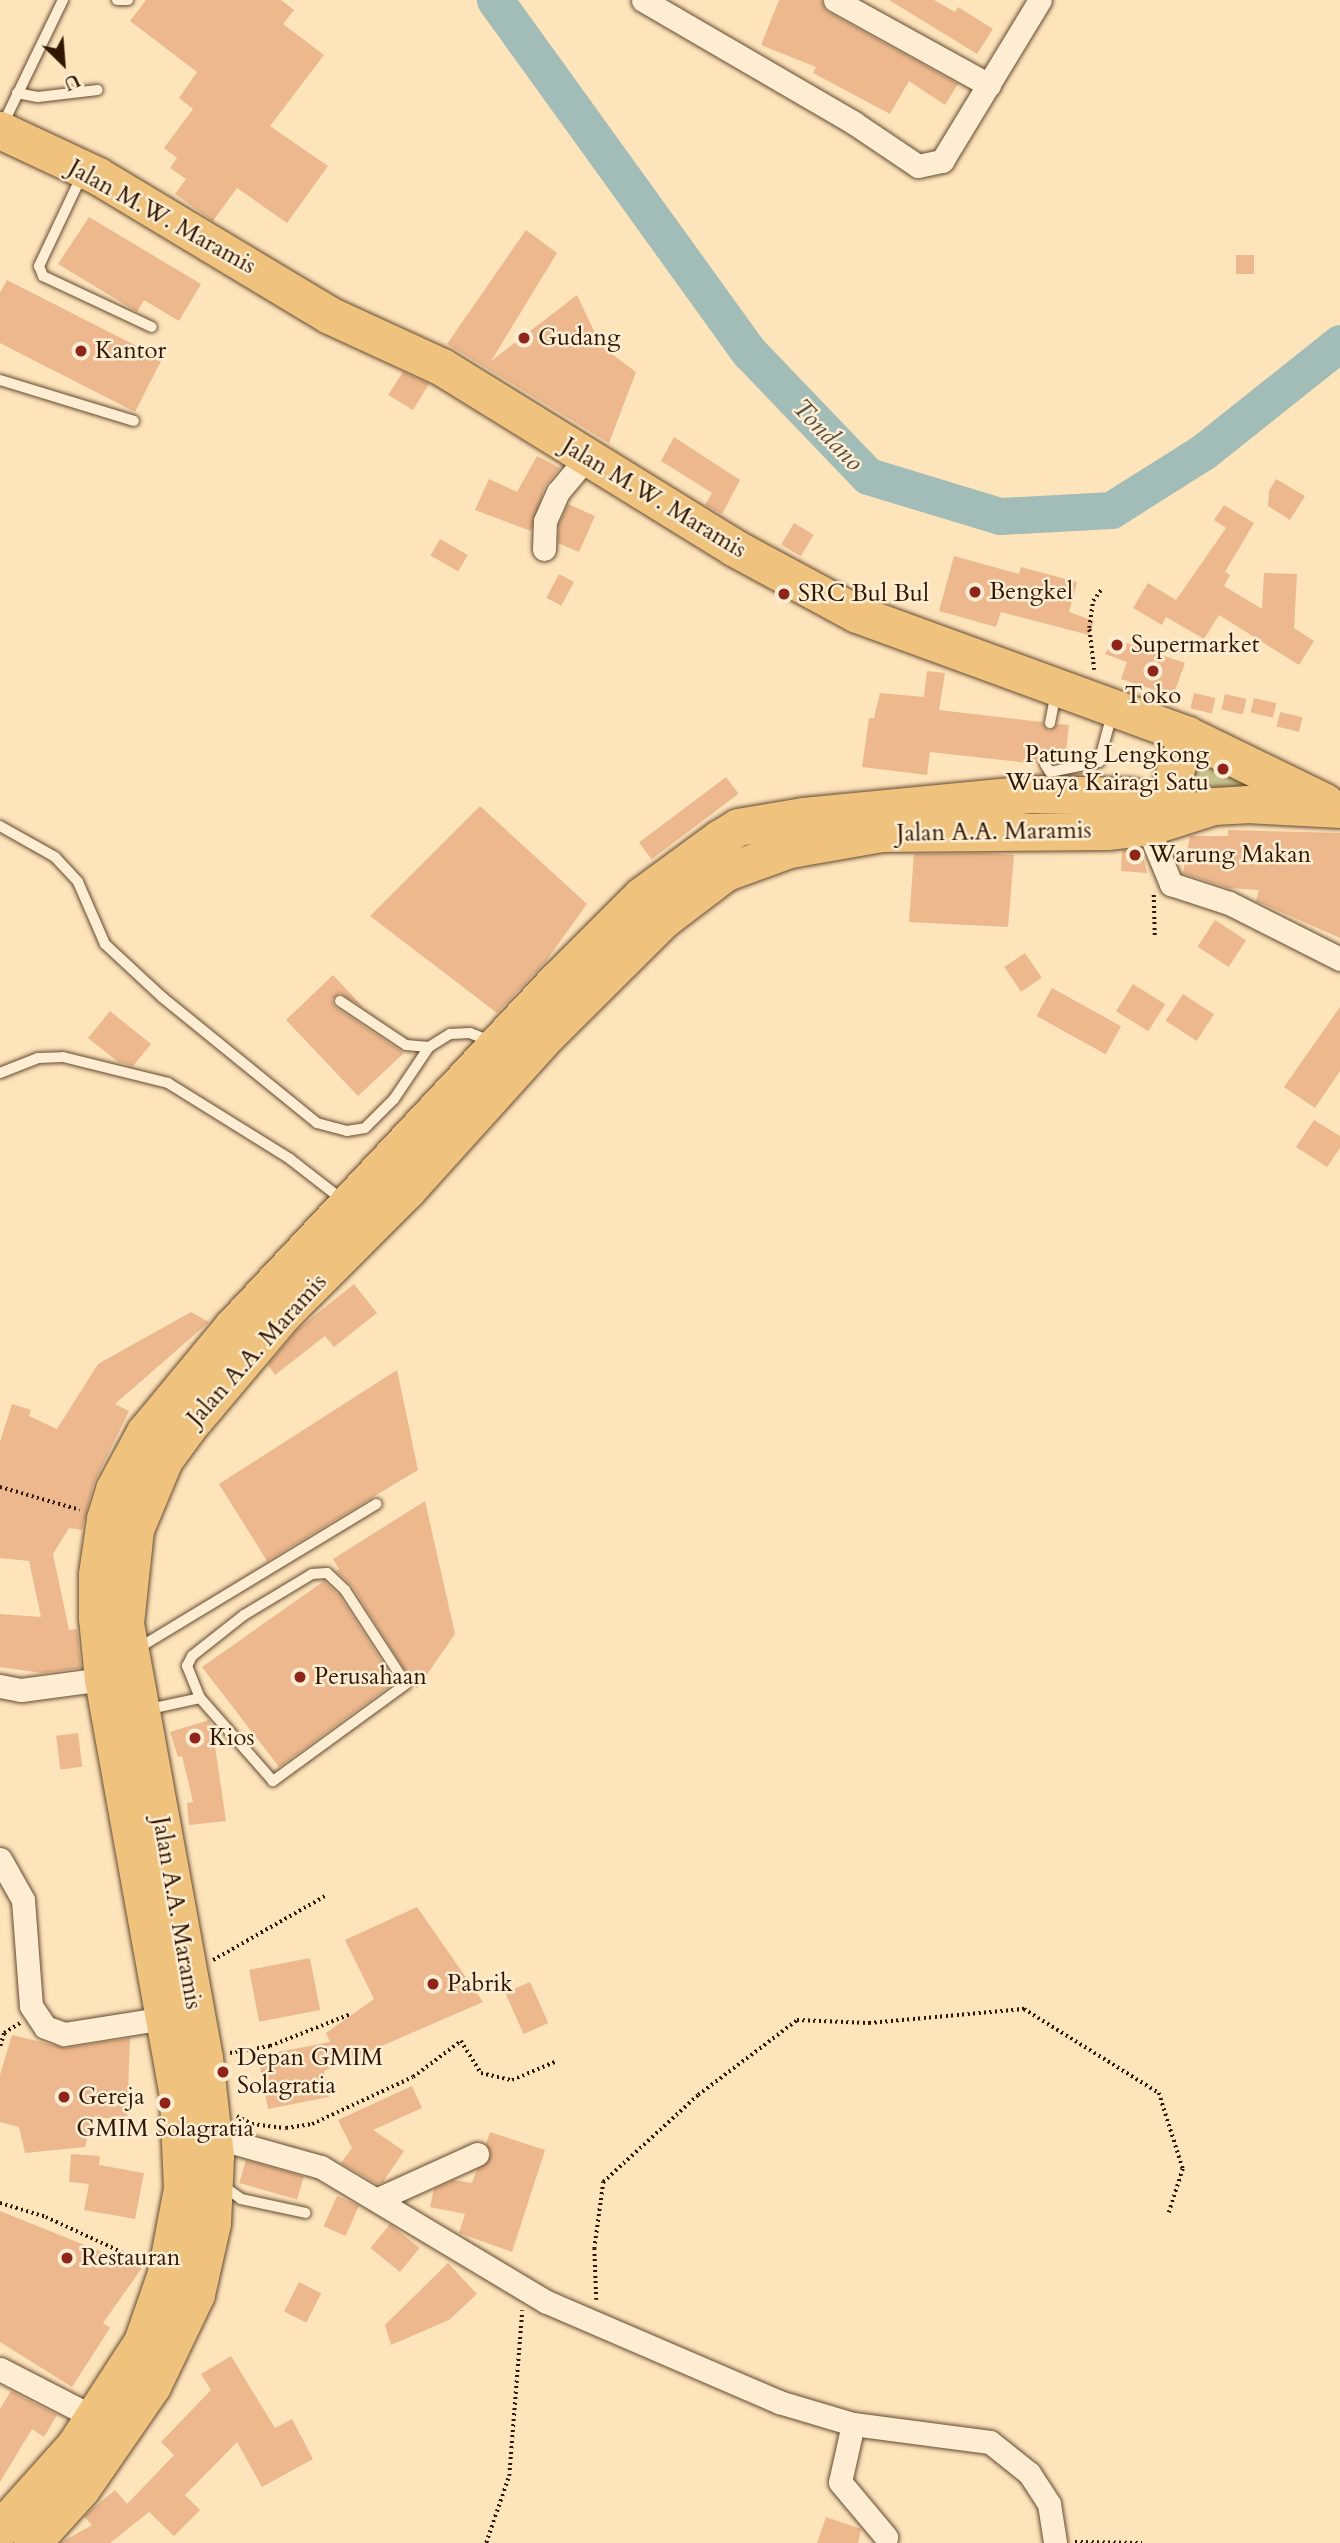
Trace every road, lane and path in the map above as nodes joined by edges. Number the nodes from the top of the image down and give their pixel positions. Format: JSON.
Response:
{"nodes":[{"id":1,"x":63,"y":0,"type":"edge"},
{"id":2,"x":117,"y":0,"type":"edge"},
{"id":3,"x":128,"y":0,"type":"edge"},
{"id":4,"x":643,"y":0,"type":"edge"},
{"id":5,"x":835,"y":0,"type":"edge"},
{"id":6,"x":1040,"y":0,"type":"edge"},
{"id":7,"x":989,"y":85,"type":"junction"},
{"id":8,"x":99,"y":90,"type":"dead end"},
{"id":9,"x":17,"y":93,"type":"junction"},
{"id":10,"x":0,"y":130,"type":"edge"},
{"id":11,"x":85,"y":169,"type":"junction"},
{"id":12,"x":152,"y":327,"type":"dead end"},
{"id":13,"x":0,"y":380,"type":"edge"},
{"id":14,"x":134,"y":421,"type":"dead end"},
{"id":15,"x":588,"y":456,"type":"junction"},
{"id":16,"x":544,"y":549,"type":"dead end"},
{"id":17,"x":1101,"y":590,"type":"dead end"},
{"id":18,"x":1103,"y":704,"type":"junction"},
{"id":19,"x":1187,"y":735,"type":"junction"},
{"id":20,"x":1045,"y":765,"type":"dead end"},
{"id":21,"x":1159,"y":809,"type":"junction"},
{"id":22,"x":1337,"y":809,"type":"edge"},
{"id":23,"x":0,"y":826,"type":"edge"},
{"id":24,"x":1340,"y":959,"type":"edge"},
{"id":25,"x":340,"y":1001,"type":"dead end"},
{"id":26,"x":539,"y":1023,"type":"junction"},
{"id":27,"x":499,"y":1045,"type":"junction"},
{"id":28,"x":429,"y":1047,"type":"junction"},
{"id":29,"x":0,"y":1073,"type":"edge"},
{"id":30,"x":349,"y":1205,"type":"junction"},
{"id":31,"x":0,"y":1487,"type":"edge"},
{"id":32,"x":376,"y":1504,"type":"dead end"},
{"id":33,"x":105,"y":1519,"type":"junction"},
{"id":34,"x":116,"y":1666,"type":"junction"},
{"id":35,"x":0,"y":1686,"type":"edge"},
{"id":36,"x":200,"y":1698,"type":"junction"},
{"id":37,"x":139,"y":1711,"type":"junction"},
{"id":38,"x":0,"y":1859,"type":"edge"},
{"id":39,"x":327,"y":1895,"type":"dead end"},
{"id":40,"x":188,"y":1968,"type":"junction"},
{"id":41,"x":34,"y":2014,"type":"junction"},
{"id":42,"x":351,"y":2014,"type":"dead end"},
{"id":43,"x":165,"y":2018,"type":"junction"},
{"id":44,"x":0,"y":2046,"type":"edge"},
{"id":45,"x":204,"y":2058,"type":"junction"},
{"id":46,"x":557,"y":2061,"type":"dead end"},
{"id":47,"x":212,"y":2120,"type":"junction"},
{"id":48,"x":477,"y":2154,"type":"dead end"},
{"id":49,"x":214,"y":2179,"type":"junction"},
{"id":50,"x":378,"y":2199,"type":"junction"},
{"id":51,"x":0,"y":2203,"type":"edge"},
{"id":52,"x":306,"y":2213,"type":"dead end"},
{"id":53,"x":1169,"y":2213,"type":"dead end"},
{"id":54,"x":166,"y":2273,"type":"junction"},
{"id":55,"x":524,"y":2288,"type":"junction"},
{"id":56,"x":597,"y":2320,"type":"junction"},
{"id":57,"x":0,"y":2369,"type":"edge"},
{"id":58,"x":95,"y":2418,"type":"junction"},
{"id":59,"x":853,"y":2424,"type":"junction"},
{"id":60,"x":0,"y":2529,"type":"edge"},
{"id":61,"x":886,"y":2537,"type":"dead end"},
{"id":62,"x":1055,"y":2542,"type":"edge"},
{"id":63,"x":32,"y":2543,"type":"edge"},
{"id":64,"x":486,"y":2543,"type":"edge"},
{"id":65,"x":1142,"y":2543,"type":"edge"}],
"edges":[{"from":1,"to":9,"type":"lane"},
{"from":2,"to":3,"type":"lane"},
{"from":4,"to":7,"type":"street"},
{"from":5,"to":7,"type":"street"},
{"from":6,"to":7,"type":"street"},
{"from":8,"to":9,"type":"lane"},
{"from":9,"to":10,"type":"lane"},
{"from":10,"to":11,"type":"highway","name":"Jalan M.W. Maramis"},
{"from":11,"to":12,"type":"lane"},
{"from":11,"to":15,"type":"highway","name":"Jalan M.W. Maramis"},
{"from":13,"to":14,"type":"lane"},
{"from":15,"to":16,"type":"street"},
{"from":15,"to":18,"type":"highway","name":"Jalan M.W. Maramis"},
{"from":17,"to":18,"type":"path"},
{"from":18,"to":19,"type":"highway","name":"Jalan M.W. Maramis"},
{"from":18,"to":20,"type":"lane"},
{"from":19,"to":21,"type":"highway"},
{"from":19,"to":22,"type":"highway","name":"Jalan M.W. Maramis"},
{"from":21,"to":22,"type":"highway"},
{"from":21,"to":24,"type":"street"},
{"from":21,"to":26,"type":"highway"},
{"from":23,"to":28,"type":"lane"},
{"from":25,"to":28,"type":"lane"},
{"from":26,"to":27,"type":"highway"},
{"from":26,"to":34,"type":"highway","name":"Jalan A.A. Maramis"},
{"from":27,"to":28,"type":"lane"},
{"from":27,"to":30,"type":"highway"},
{"from":29,"to":30,"type":"lane"},
{"from":30,"to":33,"type":"highway"},
{"from":31,"to":33,"type":"path"},
{"from":32,"to":34,"type":"lane"},
{"from":33,"to":34,"type":"highway"},
{"from":34,"to":35,"type":"street"},
{"from":34,"to":37,"type":"highway","name":"Jalan A.A. Maramis"},
{"from":34,"to":43,"type":"highway"},
{"from":36,"to":36,"type":"lane"},
{"from":36,"to":37,"type":"lane"},
{"from":37,"to":40,"type":"highway","name":"Jalan A.A. Maramis"},
{"from":38,"to":41,"type":"street"},
{"from":39,"to":40,"type":"path"},
{"from":40,"to":45,"type":"highway","name":"Jalan A.A. Maramis"},
{"from":41,"to":43,"type":"street"},
{"from":41,"to":44,"type":"path"},
{"from":42,"to":45,"type":"path"},
{"from":43,"to":54,"type":"highway"},
{"from":45,"to":47,"type":"highway","name":"Jalan A.A. Maramis"},
{"from":46,"to":47,"type":"path"},
{"from":47,"to":49,"type":"highway","name":"Jalan A.A. Maramis"},
{"from":47,"to":50,"type":"street"},
{"from":48,"to":50,"type":"street"},
{"from":49,"to":52,"type":"lane"},
{"from":49,"to":63,"type":"highway","name":"Jalan A.A. Maramis"},
{"from":50,"to":55,"type":"street"},
{"from":51,"to":54,"type":"path"},
{"from":53,"to":56,"type":"path"},
{"from":54,"to":58,"type":"highway"},
{"from":55,"to":56,"type":"street"},
{"from":55,"to":64,"type":"path"},
{"from":56,"to":59,"type":"street"},
{"from":57,"to":58,"type":"street"},
{"from":58,"to":60,"type":"highway"},
{"from":59,"to":61,"type":"street"},
{"from":59,"to":62,"type":"street"},
{"from":62,"to":65,"type":"path"}]}
